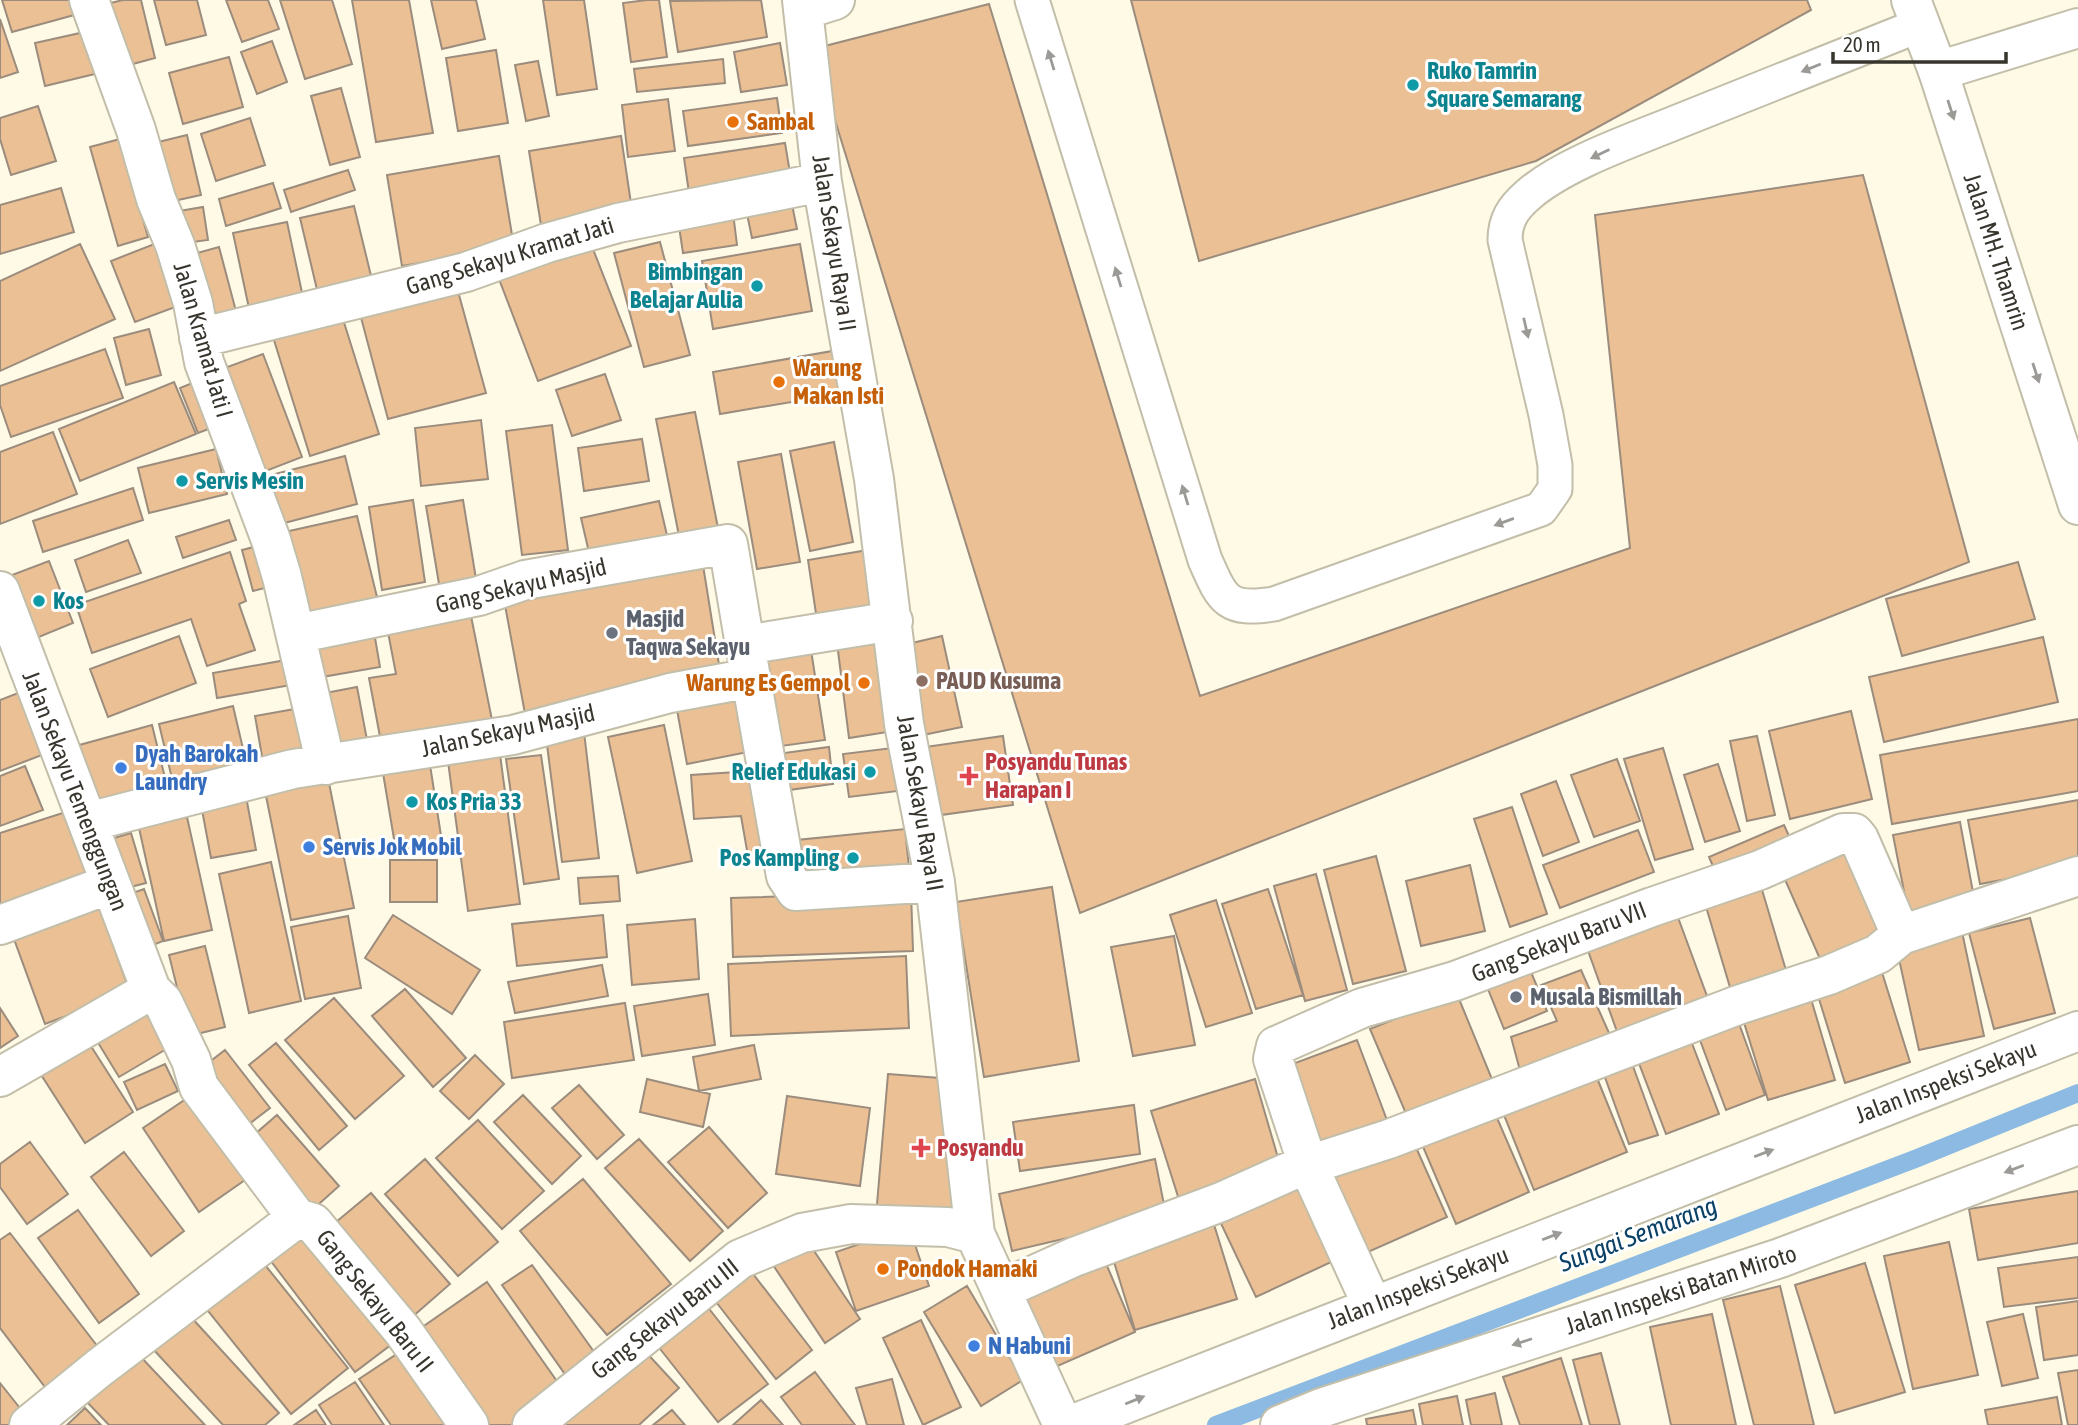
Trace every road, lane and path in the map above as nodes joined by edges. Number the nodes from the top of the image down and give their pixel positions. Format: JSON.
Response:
{"nodes":[{"id":1,"x":89,"y":0,"type":"edge"},
{"id":2,"x":1032,"y":0,"type":"edge"},
{"id":3,"x":813,"y":3,"type":"edge"},
{"id":4,"x":1916,"y":13,"type":"edge"},
{"id":5,"x":2078,"y":28,"type":"edge"},
{"id":6,"x":1938,"y":71,"type":"junction"},
{"id":7,"x":822,"y":182,"type":"junction"},
{"id":8,"x":200,"y":338,"type":"junction"},
{"id":9,"x":2078,"y":505,"type":"edge"},
{"id":10,"x":0,"y":592,"type":"edge"},
{"id":11,"x":893,"y":621,"type":"junction"},
{"id":12,"x":296,"y":634,"type":"junction"},
{"id":13,"x":748,"y":661,"type":"junction"},
{"id":14,"x":326,"y":765,"type":"junction"},
{"id":15,"x":88,"y":822,"type":"junction"},
{"id":16,"x":2078,"y":876,"type":"edge"},
{"id":17,"x":935,"y":882,"type":"junction"},
{"id":18,"x":110,"y":884,"type":"junction"},
{"id":19,"x":0,"y":925,"type":"edge"},
{"id":20,"x":1901,"y":935,"type":"junction"},
{"id":21,"x":151,"y":989,"type":"junction"},
{"id":22,"x":2078,"y":1031,"type":"edge"},
{"id":23,"x":0,"y":1077,"type":"edge"},
{"id":24,"x":2078,"y":1145,"type":"edge"},
{"id":25,"x":1308,"y":1165,"type":"junction"},
{"id":26,"x":297,"y":1217,"type":"junction"},
{"id":27,"x":975,"y":1234,"type":"junction"},
{"id":28,"x":1001,"y":1290,"type":"junction"},
{"id":29,"x":1372,"y":1305,"type":"junction"},
{"id":30,"x":29,"y":1425,"type":"edge"},
{"id":31,"x":469,"y":1425,"type":"edge"},
{"id":32,"x":532,"y":1425,"type":"edge"},
{"id":33,"x":1063,"y":1425,"type":"edge"},
{"id":34,"x":1071,"y":1425,"type":"edge"},
{"id":35,"x":1280,"y":1425,"type":"edge"}],
"edges":[{"from":1,"to":8,"type":"street","name":"Jalan Kramat Jati I"},
{"from":4,"to":2,"type":"lane","one_way":true},
{"from":3,"to":7,"type":"street","name":"Jalan Sekayu Raya II"},
{"from":4,"to":6,"type":"street","name":"Jalan MH. Thamrin"},
{"from":5,"to":6,"type":"street"},
{"from":6,"to":9,"type":"street","name":"Jalan MH. Thamrin","one_way":true},
{"from":7,"to":8,"type":"street","name":"Gang Sekayu Kramat Jati"},
{"from":7,"to":11,"type":"street","name":"Jalan Sekayu Raya II"},
{"from":8,"to":12,"type":"street","name":"Jalan Kramat Jati I"},
{"from":10,"to":15,"type":"street","name":"Jalan Sekayu Temenggungan"},
{"from":11,"to":13,"type":"street","name":"Jalan Sekayu Masjid"},
{"from":11,"to":17,"type":"street","name":"Jalan Sekayu Raya II"},
{"from":12,"to":13,"type":"street","name":"Gang Sekayu Masjid"},
{"from":12,"to":14,"type":"street","name":"Jalan Kramat Jati I"},
{"from":13,"to":14,"type":"street","name":"Jalan Sekayu Masjid"},
{"from":13,"to":17,"type":"street","name":"Gang Sekayu Masjid"},
{"from":14,"to":15,"type":"street","name":"Jalan Sekayu Masjid"},
{"from":15,"to":18,"type":"street","name":"Jalan Sekayu Temenggungan"},
{"from":16,"to":20,"type":"street"},
{"from":17,"to":27,"type":"street","name":"Jalan Sekayu Raya II"},
{"from":18,"to":19,"type":"street"},
{"from":18,"to":21,"type":"street","name":"Jalan Sekayu Temenggungan"},
{"from":20,"to":25,"type":"street"},
{"from":20,"to":25,"type":"street","name":"Gang Sekayu Baru VII"},
{"from":21,"to":23,"type":"street"},
{"from":21,"to":26,"type":"street","name":"Jalan Sekayu Temenggungan"},
{"from":29,"to":22,"type":"street","name":"Jalan Inspeksi Sekayu","one_way":true},
{"from":24,"to":35,"type":"street","name":"Jalan Inspeksi Batan Miroto","one_way":true},
{"from":25,"to":28,"type":"street"},
{"from":25,"to":29,"type":"street","name":"Gang Sekayu Baru VII"},
{"from":26,"to":30,"type":"street","name":"Gang Sekayu Baru II"},
{"from":26,"to":31,"type":"street","name":"Gang Sekayu Baru II"},
{"from":27,"to":28,"type":"street","name":"Jalan Sekayu Raya II"},
{"from":27,"to":32,"type":"street","name":"Gang Sekayu Baru III"},
{"from":28,"to":33,"type":"street","name":"Jalan Sekayu Raya II"},
{"from":34,"to":29,"type":"street","name":"Jalan Inspeksi Sekayu","one_way":true}]}
